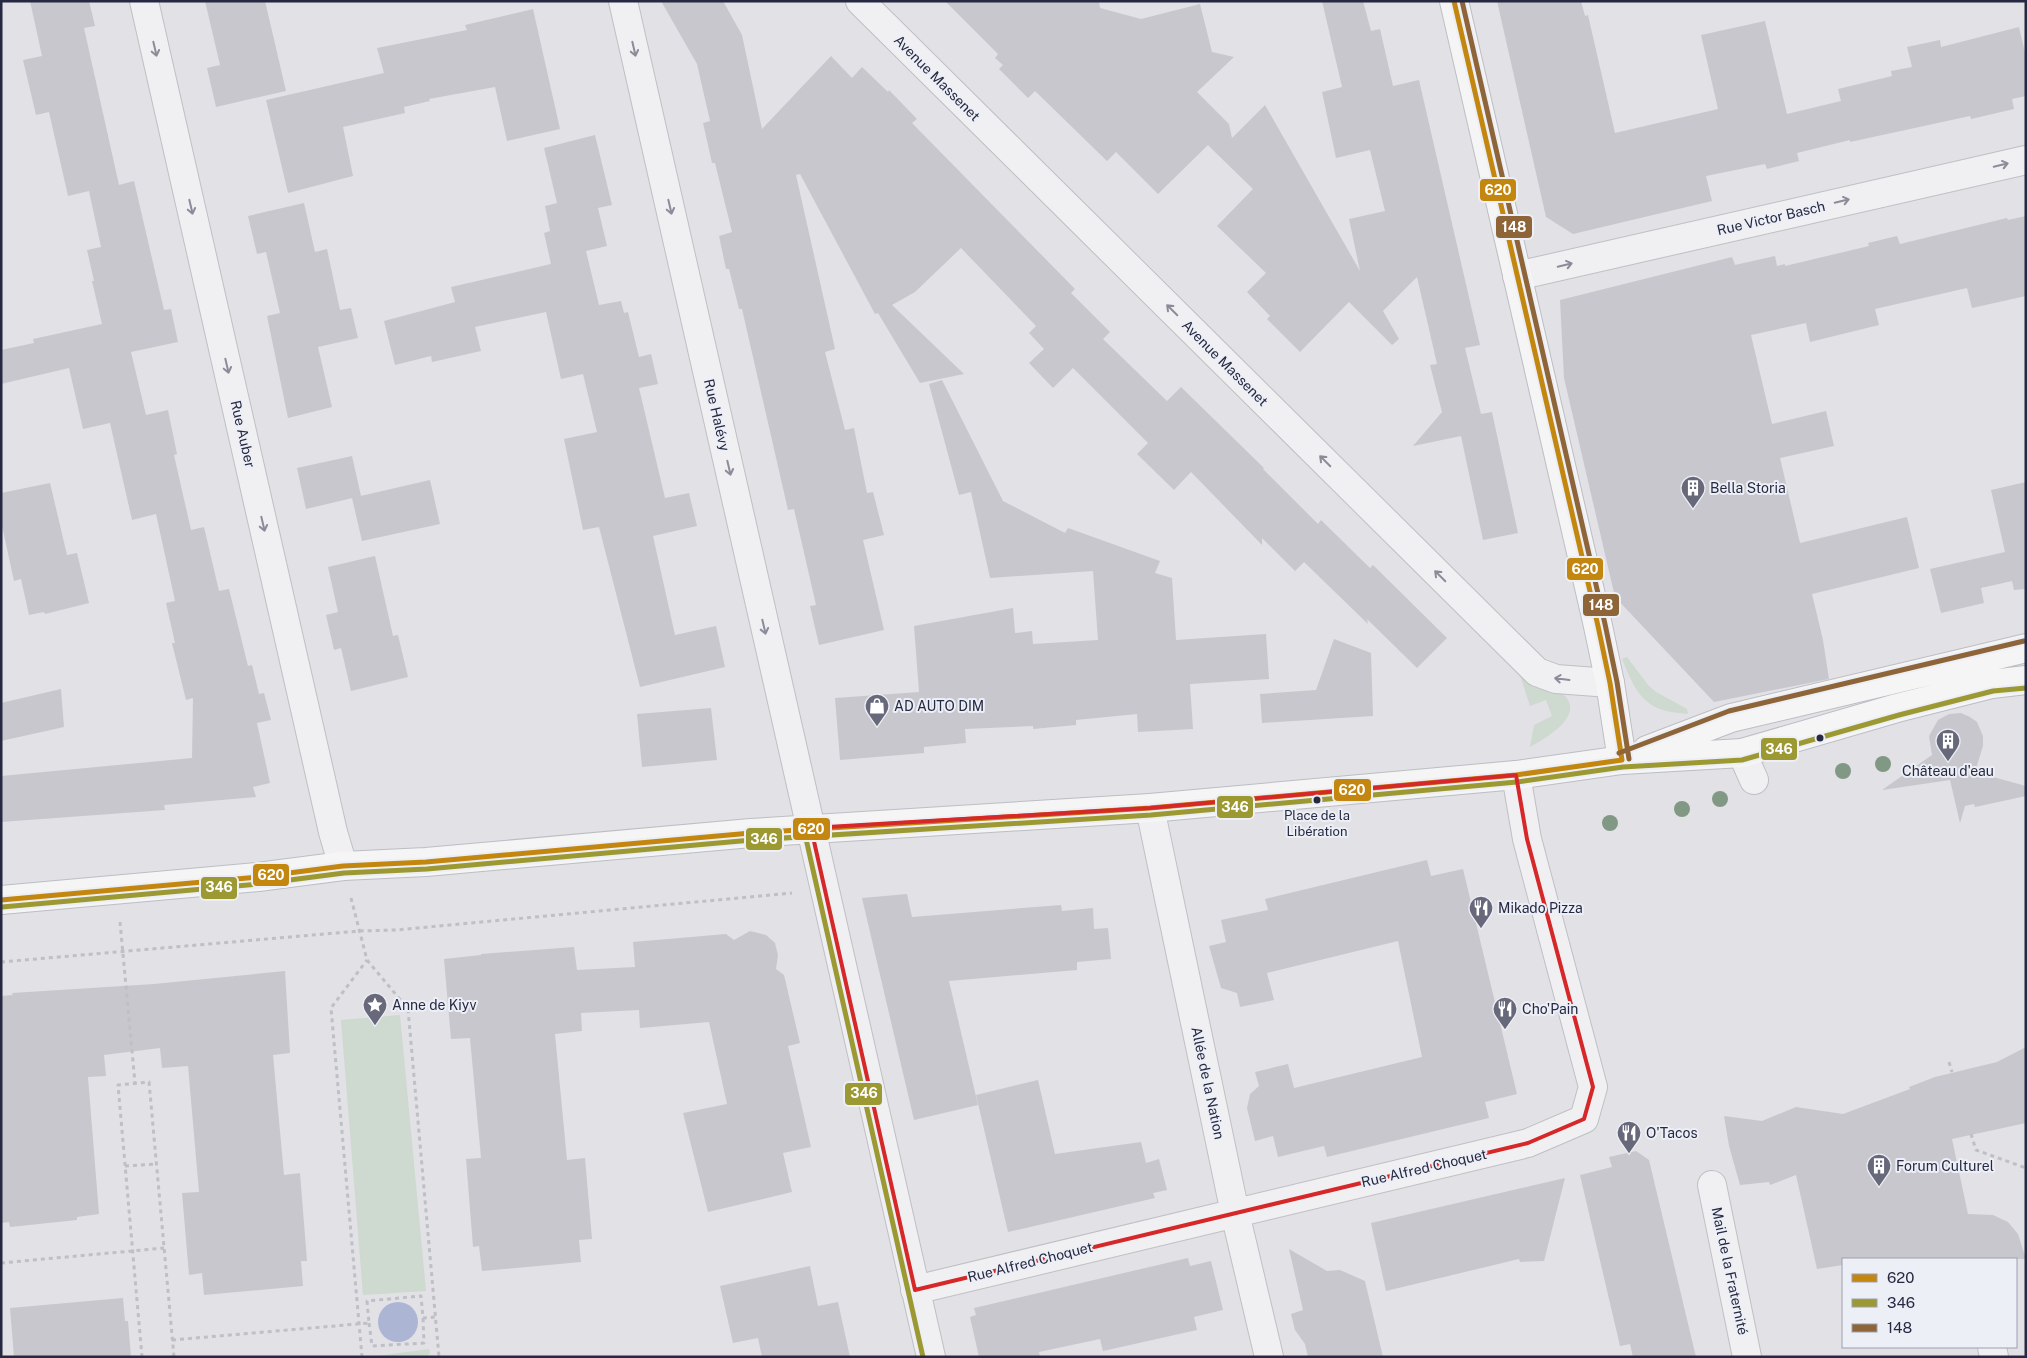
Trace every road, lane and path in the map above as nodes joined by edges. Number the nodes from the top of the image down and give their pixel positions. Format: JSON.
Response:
{"nodes":[{"id":1,"x":144,"y":1,"type":"edge"},
{"id":2,"x":623,"y":1,"type":"edge"},
{"id":3,"x":860,"y":1,"type":"edge"},
{"id":4,"x":1454,"y":1,"type":"edge"},
{"id":5,"x":2026,"y":160,"type":"edge"},
{"id":6,"x":1517,"y":276,"type":"junction"},
{"id":7,"x":2026,"y":648,"type":"edge"},
{"id":8,"x":2026,"y":680,"type":"edge"},
{"id":9,"x":1610,"y":683,"type":"junction"},
{"id":10,"x":1742,"y":753,"type":"junction"},
{"id":11,"x":1622,"y":760,"type":"junction"},
{"id":12,"x":1516,"y":775,"type":"junction"},
{"id":13,"x":1754,"y":780,"type":"dead end"},
{"id":14,"x":1150,"y":808,"type":"junction"},
{"id":15,"x":811,"y":828,"type":"junction"},
{"id":16,"x":343,"y":866,"type":"junction"},
{"id":17,"x":118,"y":890,"type":"junction"},
{"id":18,"x":825,"y":890,"type":"junction"},
{"id":19,"x":1,"y":900,"type":"edge"},
{"id":20,"x":359,"y":931,"type":"junction"},
{"id":21,"x":122,"y":952,"type":"junction"},
{"id":22,"x":367,"y":960,"type":"junction"},
{"id":23,"x":1,"y":962,"type":"edge"},
{"id":24,"x":1950,"y":1062,"type":"dead end"},
{"id":25,"x":1952,"y":1072,"type":"dead end"},
{"id":26,"x":135,"y":1083,"type":"junction"},
{"id":27,"x":1971,"y":1134,"type":"dead end"},
{"id":28,"x":156,"y":1164,"type":"junction"},
{"id":29,"x":125,"y":1166,"type":"junction"},
{"id":30,"x":2026,"y":1168,"type":"edge"},
{"id":31,"x":1712,"y":1185,"type":"dead end"},
{"id":32,"x":1235,"y":1213,"type":"junction"},
{"id":33,"x":164,"y":1248,"type":"junction"},
{"id":34,"x":133,"y":1250,"type":"junction"},
{"id":35,"x":1,"y":1263,"type":"edge"},
{"id":36,"x":915,"y":1290,"type":"junction"},
{"id":37,"x":436,"y":1317,"type":"junction"},
{"id":38,"x":423,"y":1318,"type":"junction"},
{"id":39,"x":369,"y":1323,"type":"junction"},
{"id":40,"x":360,"y":1324,"type":"junction"},
{"id":41,"x":172,"y":1340,"type":"junction"},
{"id":42,"x":142,"y":1357,"type":"edge"},
{"id":43,"x":174,"y":1357,"type":"edge"},
{"id":44,"x":362,"y":1357,"type":"edge"},
{"id":45,"x":439,"y":1357,"type":"edge"},
{"id":46,"x":931,"y":1357,"type":"edge"},
{"id":47,"x":1268,"y":1357,"type":"edge"},
{"id":48,"x":1748,"y":1357,"type":"edge"}],
"edges":[{"from":1,"to":16,"type":"street","name":"Rue Auber","one_way":true},
{"from":2,"to":15,"type":"street","name":"Rue Halévy","one_way":true},
{"from":9,"to":3,"type":"street","name":"Avenue Massenet","one_way":true},
{"from":4,"to":6,"type":"main road"},
{"from":6,"to":5,"type":"street","name":"Rue Victor Basch","one_way":true},
{"from":6,"to":9,"type":"main road"},
{"from":7,"to":11,"type":"main road"},
{"from":8,"to":10,"type":"main road"},
{"from":9,"to":11,"type":"main road"},
{"from":10,"to":11,"type":"main road"},
{"from":10,"to":13,"type":"street"},
{"from":11,"to":12,"type":"main road"},
{"from":12,"to":14,"type":"main road"},
{"from":12,"to":32,"type":"street","name":"Rue Alfred Choquet"},
{"from":14,"to":15,"type":"main road"},
{"from":14,"to":32,"type":"street","name":"Allée de la Nation"},
{"from":15,"to":16,"type":"main road"},
{"from":15,"to":18,"type":"street","name":"Rue Halévy"},
{"from":16,"to":17,"type":"main road"},
{"from":16,"to":20,"type":"path"},
{"from":17,"to":19,"type":"main road"},
{"from":17,"to":21,"type":"path"},
{"from":18,"to":20,"type":"path"},
{"from":18,"to":36,"type":"street","name":"Rue Halévy"},
{"from":20,"to":21,"type":"path"},
{"from":20,"to":22,"type":"path"},
{"from":21,"to":23,"type":"path"},
{"from":21,"to":26,"type":"path"},
{"from":22,"to":37,"type":"path"},
{"from":22,"to":40,"type":"path"},
{"from":24,"to":25,"type":"path"},
{"from":26,"to":28,"type":"path"},
{"from":26,"to":29,"type":"path"},
{"from":27,"to":30,"type":"path"},
{"from":28,"to":29,"type":"path"},
{"from":28,"to":33,"type":"path"},
{"from":29,"to":34,"type":"path"},
{"from":31,"to":48,"type":"street","name":"Mail de la Fraternité"},
{"from":32,"to":36,"type":"street","name":"Rue Alfred Choquet"},
{"from":32,"to":47,"type":"street","name":"Allée de la Nation"},
{"from":33,"to":34,"type":"path"},
{"from":33,"to":41,"type":"path"},
{"from":34,"to":35,"type":"path"},
{"from":34,"to":42,"type":"path"},
{"from":36,"to":46,"type":"street","name":"Rue Halévy"},
{"from":37,"to":38,"type":"path"},
{"from":37,"to":45,"type":"path"},
{"from":38,"to":39,"type":"path"},
{"from":38,"to":39,"type":"path"},
{"from":39,"to":40,"type":"path"},
{"from":40,"to":41,"type":"path"},
{"from":40,"to":44,"type":"path"},
{"from":41,"to":43,"type":"path"}]}
